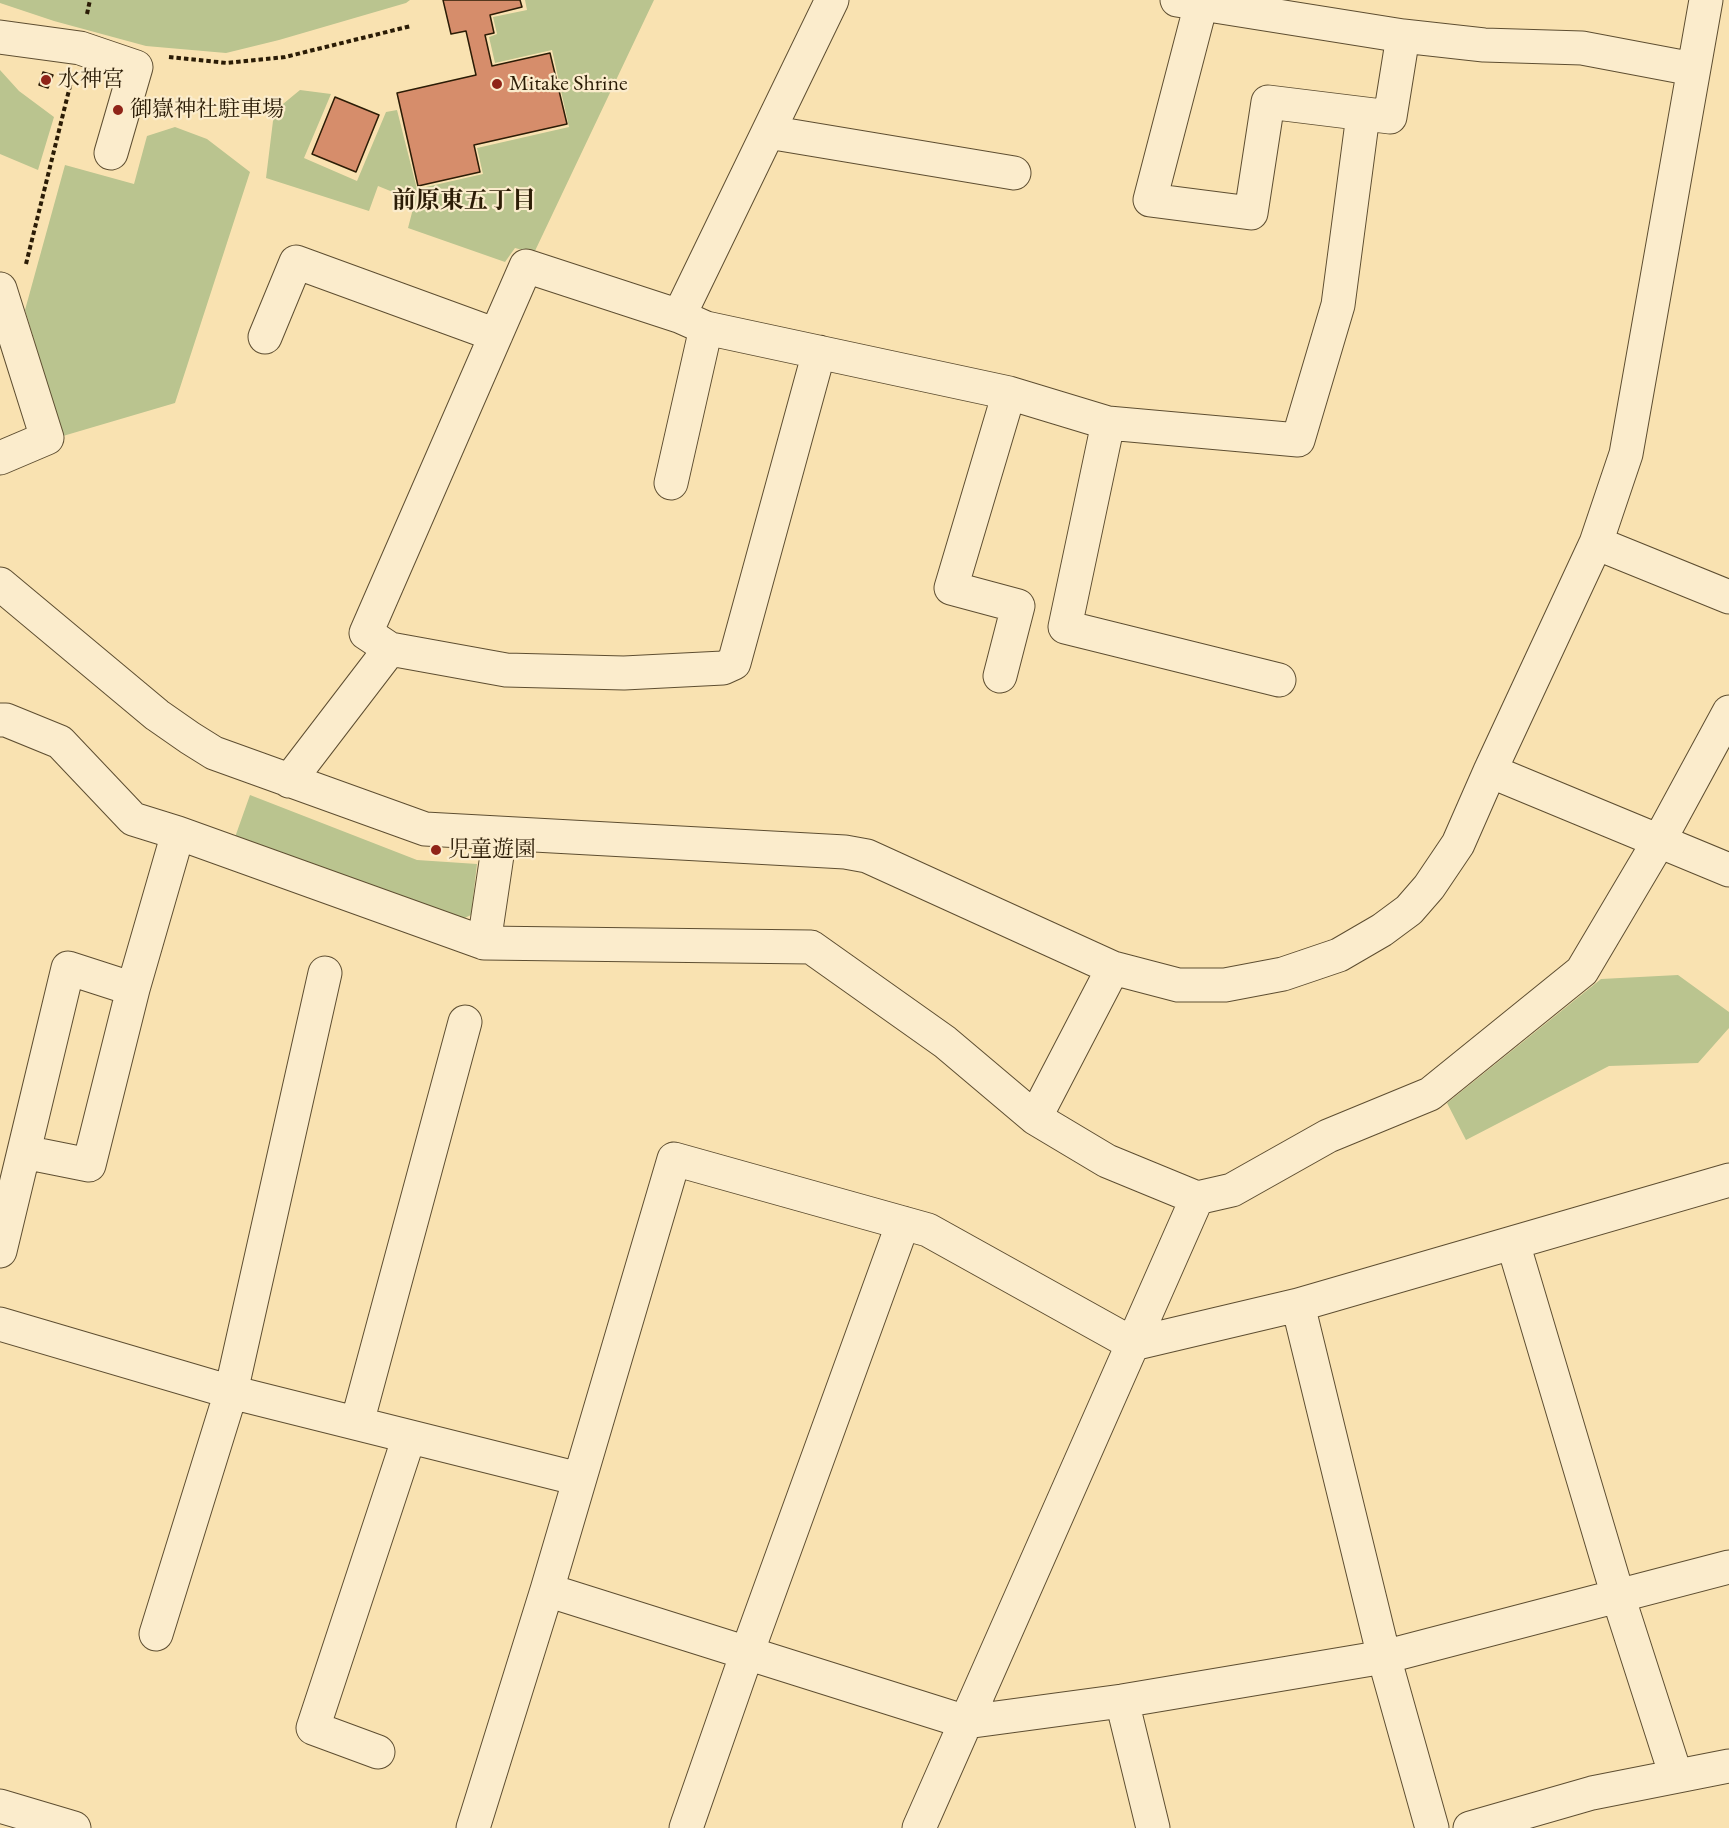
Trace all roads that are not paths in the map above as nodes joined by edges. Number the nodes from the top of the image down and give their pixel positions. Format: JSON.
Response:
{"nodes":[{"id":1,"x":832,"y":0,"type":"edge"},
{"id":2,"x":1706,"y":0,"type":"edge"},
{"id":3,"x":1189,"y":2,"type":"edge"},
{"id":4,"x":1298,"y":9,"type":"edge"},
{"id":5,"x":1403,"y":36,"type":"junction"},
{"id":6,"x":0,"y":37,"type":"edge"},
{"id":7,"x":1694,"y":69,"type":"junction"},
{"id":8,"x":1363,"y":115,"type":"junction"},
{"id":9,"x":768,"y":132,"type":"junction"},
{"id":10,"x":111,"y":153,"type":"dead end"},
{"id":11,"x":1014,"y":173,"type":"dead end"},
{"id":12,"x":0,"y":289,"type":"edge"},
{"id":13,"x":692,"y":322,"type":"junction"},
{"id":14,"x":496,"y":335,"type":"junction"},
{"id":15,"x":265,"y":337,"type":"dead end"},
{"id":16,"x":819,"y":352,"type":"junction"},
{"id":17,"x":1009,"y":393,"type":"junction"},
{"id":18,"x":1108,"y":423,"type":"junction"},
{"id":19,"x":0,"y":458,"type":"edge"},
{"id":20,"x":671,"y":483,"type":"dead end"},
{"id":21,"x":1596,"y":543,"type":"junction"},
{"id":22,"x":0,"y":584,"type":"edge"},
{"id":23,"x":1729,"y":597,"type":"edge"},
{"id":24,"x":390,"y":649,"type":"junction"},
{"id":25,"x":1000,"y":676,"type":"dead end"},
{"id":26,"x":1279,"y":680,"type":"dead end"},
{"id":27,"x":1729,"y":712,"type":"edge"},
{"id":28,"x":0,"y":720,"type":"edge"},
{"id":29,"x":1490,"y":771,"type":"junction"},
{"id":30,"x":290,"y":781,"type":"junction"},
{"id":31,"x":178,"y":833,"type":"junction"},
{"id":32,"x":500,"y":835,"type":"junction"},
{"id":33,"x":1659,"y":841,"type":"junction"},
{"id":34,"x":1729,"y":870,"type":"edge"},
{"id":35,"x":484,"y":943,"type":"junction"},
{"id":36,"x":1113,"y":968,"type":"junction"},
{"id":37,"x":325,"y":973,"type":"dead end"},
{"id":38,"x":133,"y":989,"type":"junction"},
{"id":39,"x":465,"y":1022,"type":"dead end"},
{"id":40,"x":1035,"y":1118,"type":"junction"},
{"id":41,"x":24,"y":1152,"type":"junction"},
{"id":42,"x":1729,"y":1179,"type":"edge"},
{"id":43,"x":1197,"y":1198,"type":"junction"},
{"id":44,"x":903,"y":1223,"type":"junction"},
{"id":45,"x":1513,"y":1243,"type":"junction"},
{"id":46,"x":0,"y":1251,"type":"edge"},
{"id":47,"x":1298,"y":1305,"type":"junction"},
{"id":48,"x":0,"y":1324,"type":"edge"},
{"id":49,"x":1133,"y":1344,"type":"junction"},
{"id":50,"x":231,"y":1392,"type":"junction"},
{"id":51,"x":357,"y":1423,"type":"junction"},
{"id":52,"x":409,"y":1437,"type":"junction"},
{"id":53,"x":579,"y":1479,"type":"junction"},
{"id":54,"x":1729,"y":1568,"type":"edge"},
{"id":55,"x":547,"y":1590,"type":"junction"},
{"id":56,"x":1618,"y":1596,"type":"junction"},
{"id":57,"x":156,"y":1634,"type":"dead end"},
{"id":58,"x":747,"y":1653,"type":"junction"},
{"id":59,"x":1384,"y":1657,"type":"junction"},
{"id":60,"x":1122,"y":1701,"type":"junction"},
{"id":61,"x":966,"y":1722,"type":"junction"},
{"id":62,"x":378,"y":1752,"type":"dead end"},
{"id":63,"x":1729,"y":1766,"type":"edge"},
{"id":64,"x":1676,"y":1776,"type":"junction"},
{"id":65,"x":0,"y":1806,"type":"edge"},
{"id":66,"x":73,"y":1828,"type":"edge"},
{"id":67,"x":473,"y":1828,"type":"edge"},
{"id":68,"x":686,"y":1828,"type":"edge"},
{"id":69,"x":919,"y":1828,"type":"edge"},
{"id":70,"x":1153,"y":1828,"type":"edge"},
{"id":71,"x":1432,"y":1828,"type":"edge"},
{"id":72,"x":1470,"y":1828,"type":"edge"}],
"edges":[{"from":1,"to":9,"type":"street"},
{"from":2,"to":7,"type":"street"},
{"from":3,"to":4,"type":"street"},
{"from":3,"to":8,"type":"street"},
{"from":4,"to":5,"type":"street"},
{"from":5,"to":7,"type":"street"},
{"from":5,"to":8,"type":"street"},
{"from":6,"to":10,"type":"street"},
{"from":7,"to":21,"type":"street"},
{"from":8,"to":18,"type":"street"},
{"from":9,"to":11,"type":"street"},
{"from":9,"to":13,"type":"street"},
{"from":12,"to":19,"type":"street"},
{"from":13,"to":14,"type":"street"},
{"from":13,"to":16,"type":"street"},
{"from":13,"to":20,"type":"street"},
{"from":14,"to":15,"type":"street"},
{"from":14,"to":24,"type":"street"},
{"from":16,"to":17,"type":"street"},
{"from":16,"to":24,"type":"street"},
{"from":17,"to":18,"type":"street"},
{"from":17,"to":25,"type":"street"},
{"from":18,"to":26,"type":"street"},
{"from":21,"to":23,"type":"street"},
{"from":21,"to":29,"type":"street"},
{"from":22,"to":30,"type":"street"},
{"from":24,"to":30,"type":"street"},
{"from":27,"to":33,"type":"street"},
{"from":28,"to":31,"type":"street"},
{"from":29,"to":33,"type":"street"},
{"from":29,"to":36,"type":"street"},
{"from":30,"to":32,"type":"street"},
{"from":31,"to":35,"type":"street"},
{"from":31,"to":38,"type":"street"},
{"from":32,"to":35,"type":"street"},
{"from":32,"to":36,"type":"street"},
{"from":33,"to":34,"type":"street"},
{"from":33,"to":43,"type":"street"},
{"from":35,"to":40,"type":"street"},
{"from":36,"to":40,"type":"street"},
{"from":37,"to":50,"type":"street"},
{"from":38,"to":41,"type":"street"},
{"from":38,"to":41,"type":"street"},
{"from":39,"to":51,"type":"street"},
{"from":40,"to":43,"type":"street"},
{"from":41,"to":46,"type":"street"},
{"from":42,"to":45,"type":"street"},
{"from":43,"to":49,"type":"street"},
{"from":44,"to":49,"type":"street"},
{"from":44,"to":53,"type":"street"},
{"from":44,"to":58,"type":"street"},
{"from":45,"to":47,"type":"street"},
{"from":45,"to":56,"type":"street"},
{"from":47,"to":49,"type":"street"},
{"from":47,"to":59,"type":"street"},
{"from":48,"to":50,"type":"street"},
{"from":49,"to":61,"type":"street"},
{"from":50,"to":51,"type":"street"},
{"from":50,"to":57,"type":"street"},
{"from":51,"to":52,"type":"street"},
{"from":52,"to":53,"type":"street"},
{"from":52,"to":62,"type":"street"},
{"from":53,"to":55,"type":"street"},
{"from":54,"to":56,"type":"street"},
{"from":55,"to":58,"type":"street"},
{"from":55,"to":67,"type":"street"},
{"from":56,"to":59,"type":"street"},
{"from":56,"to":64,"type":"street"},
{"from":58,"to":61,"type":"street"},
{"from":58,"to":68,"type":"street"},
{"from":59,"to":60,"type":"street"},
{"from":59,"to":71,"type":"street"},
{"from":60,"to":61,"type":"street"},
{"from":60,"to":70,"type":"street"},
{"from":61,"to":69,"type":"street"},
{"from":63,"to":64,"type":"street"},
{"from":64,"to":72,"type":"street"},
{"from":65,"to":66,"type":"street"}]}
